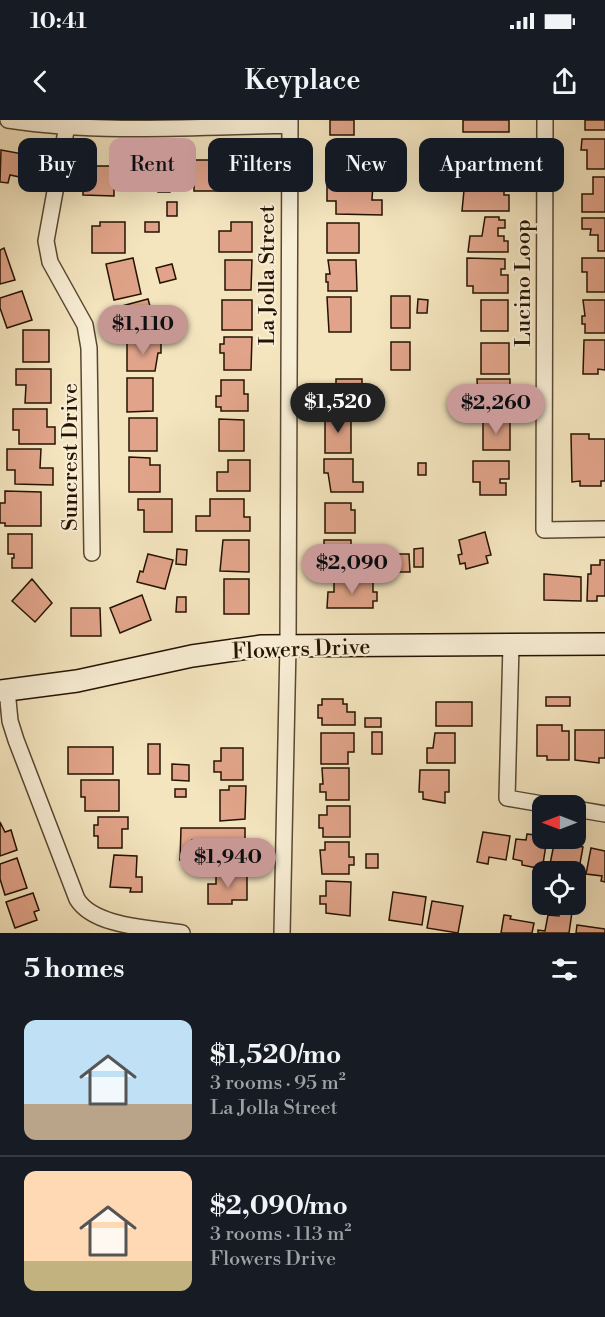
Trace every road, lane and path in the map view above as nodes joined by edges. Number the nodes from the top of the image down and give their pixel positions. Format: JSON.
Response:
{"nodes":[{"id":1,"x":8,"y":120,"type":"edge"},
{"id":2,"x":545,"y":120,"type":"edge"},
{"id":3,"x":290,"y":123,"type":"edge"},
{"id":4,"x":68,"y":124,"type":"edge"},
{"id":5,"x":605,"y":529,"type":"edge"},
{"id":6,"x":92,"y":553,"type":"dead end"},
{"id":7,"x":605,"y":644,"type":"edge"},
{"id":8,"x":288,"y":645,"type":"junction"},
{"id":9,"x":511,"y":645,"type":"junction"},
{"id":10,"x":3,"y":690,"type":"edge"},
{"id":11,"x":532,"y":802,"type":"edge"},
{"id":12,"x":586,"y":811,"type":"edge"},
{"id":13,"x":605,"y":814,"type":"edge"},
{"id":14,"x":182,"y":933,"type":"edge"},
{"id":15,"x":282,"y":933,"type":"edge"}],
"edges":[{"from":1,"to":4,"type":"street"},
{"from":2,"to":5,"type":"street","name":"Lucino Loop"},
{"from":3,"to":4,"type":"street"},
{"from":3,"to":8,"type":"street","name":"La Jolla Street"},
{"from":4,"to":6,"type":"street","name":"Suncrest Drive"},
{"from":7,"to":9,"type":"street","name":"Flowers Drive"},
{"from":8,"to":9,"type":"street","name":"Flowers Drive"},
{"from":8,"to":10,"type":"street","name":"Flowers Drive"},
{"from":8,"to":15,"type":"street","name":"La Jolla Street"},
{"from":9,"to":11,"type":"street"},
{"from":10,"to":14,"type":"street"},
{"from":12,"to":13,"type":"street"}]}
